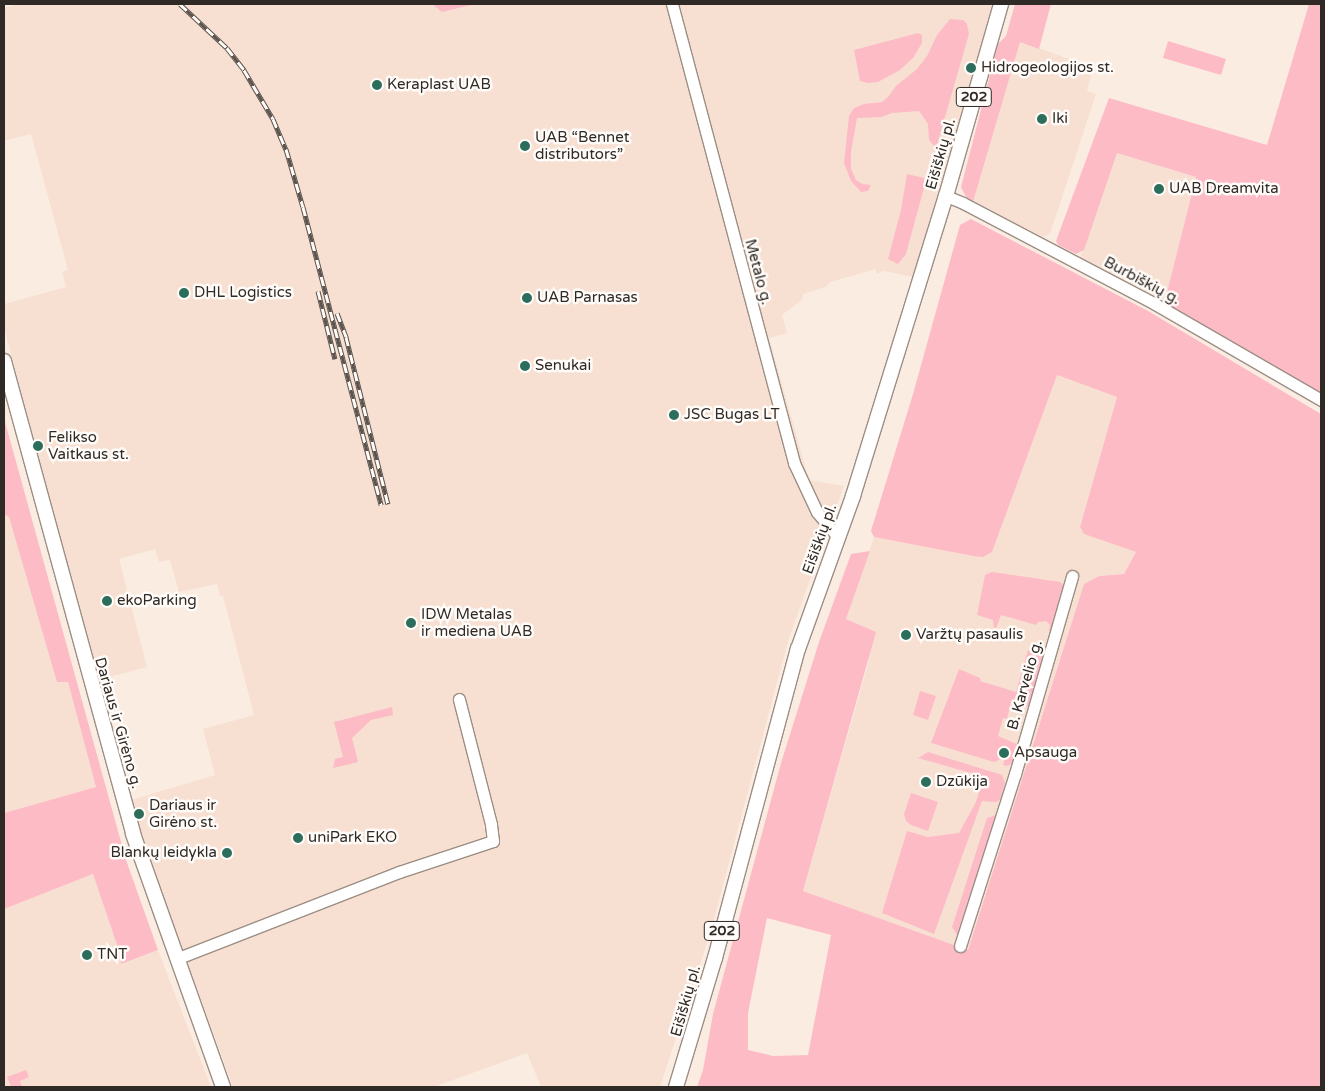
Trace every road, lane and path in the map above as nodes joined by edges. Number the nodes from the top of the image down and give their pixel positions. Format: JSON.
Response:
{"nodes":[{"id":1,"x":672,"y":4,"type":"edge"},
{"id":2,"x":1001,"y":4,"type":"edge"},
{"id":3,"x":946,"y":196,"type":"junction"},
{"id":4,"x":4,"y":361,"type":"edge"},
{"id":5,"x":1321,"y":400,"type":"edge"},
{"id":6,"x":838,"y":537,"type":"junction"},
{"id":7,"x":1072,"y":576,"type":"dead end"},
{"id":8,"x":459,"y":699,"type":"dead end"},
{"id":9,"x":960,"y":946,"type":"dead end"},
{"id":10,"x":176,"y":959,"type":"junction"},
{"id":11,"x":223,"y":1087,"type":"edge"},
{"id":12,"x":676,"y":1087,"type":"edge"}],
"edges":[{"from":1,"to":6,"type":"street","name":"Metalo g."},
{"from":2,"to":3,"type":"main road","name":"Eišiškių pl.","number":"202"},
{"from":3,"to":5,"type":"street","name":"Burbiškių g."},
{"from":3,"to":6,"type":"main road","name":"Eišiškių pl.","number":"202"},
{"from":4,"to":10,"type":"main road","name":"Dariaus ir Girėno g."},
{"from":6,"to":12,"type":"main road","name":"Eišiškių pl.","number":"202"},
{"from":7,"to":9,"type":"street","name":"B. Karvelio g."},
{"from":8,"to":10,"type":"street"},
{"from":10,"to":11,"type":"main road","name":"Dariaus ir Girėno g."}]}
